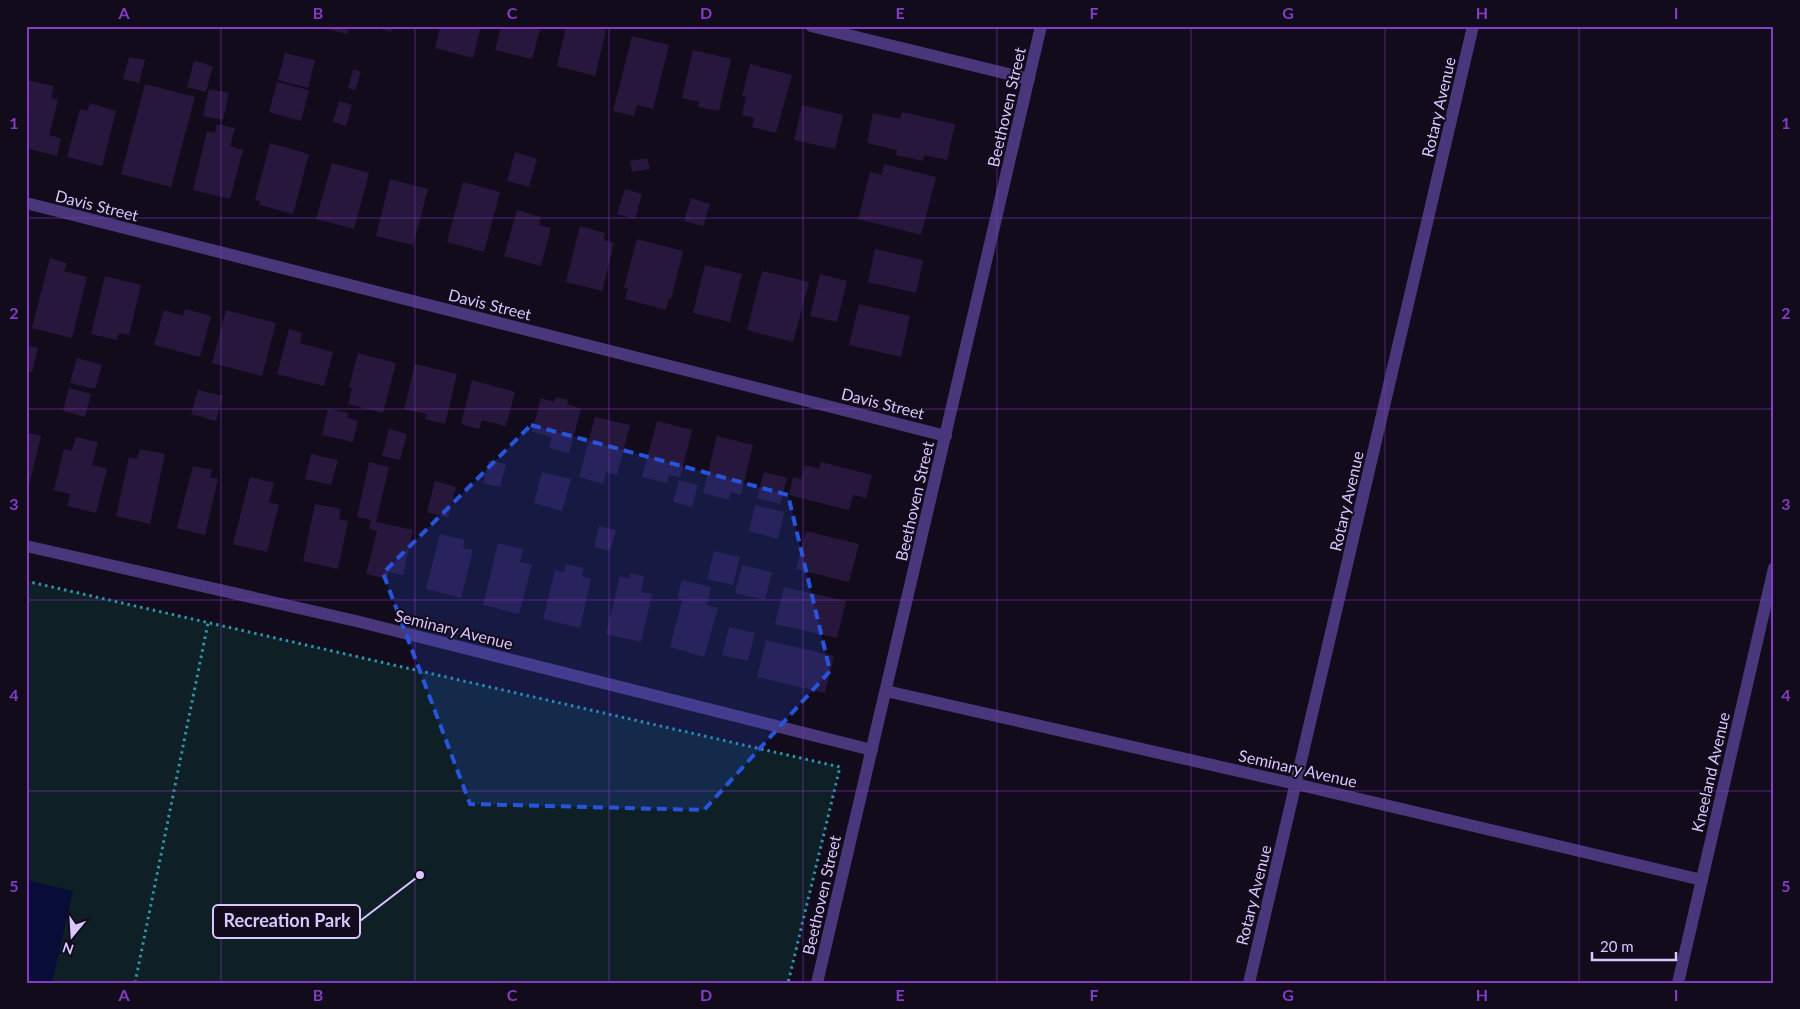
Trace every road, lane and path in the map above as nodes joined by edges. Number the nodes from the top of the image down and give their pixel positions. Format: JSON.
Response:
{"nodes":[{"id":1,"x":811,"y":26,"type":"edge"},
{"id":2,"x":1041,"y":26,"type":"edge"},
{"id":3,"x":1473,"y":26,"type":"edge"},
{"id":4,"x":1029,"y":79,"type":"junction"},
{"id":5,"x":26,"y":204,"type":"edge"},
{"id":6,"x":946,"y":436,"type":"junction"},
{"id":7,"x":26,"y":546,"type":"edge"},
{"id":8,"x":1774,"y":568,"type":"edge"},
{"id":9,"x":26,"y":581,"type":"edge"},
{"id":10,"x":208,"y":623,"type":"junction"},
{"id":11,"x":886,"y":691,"type":"junction"},
{"id":12,"x":872,"y":750,"type":"junction"},
{"id":13,"x":1296,"y":784,"type":"junction"},
{"id":14,"x":1702,"y":880,"type":"junction"},
{"id":15,"x":136,"y":983,"type":"edge"},
{"id":16,"x":788,"y":983,"type":"edge"},
{"id":17,"x":817,"y":983,"type":"edge"},
{"id":18,"x":1249,"y":983,"type":"edge"},
{"id":19,"x":1678,"y":983,"type":"edge"}],
"edges":[{"from":1,"to":4,"type":"street"},
{"from":2,"to":4,"type":"street","name":"Beethoven Street"},
{"from":3,"to":13,"type":"street","name":"Rotary Avenue"},
{"from":4,"to":6,"type":"street","name":"Beethoven Street"},
{"from":5,"to":6,"type":"street","name":"Davis Street"},
{"from":6,"to":11,"type":"street","name":"Beethoven Street"},
{"from":7,"to":12,"type":"street","name":"Seminary Avenue"},
{"from":8,"to":14,"type":"street","name":"Kneeland Avenue"},
{"from":9,"to":10,"type":"path"},
{"from":10,"to":15,"type":"path"},
{"from":10,"to":16,"type":"path"},
{"from":11,"to":12,"type":"street","name":"Beethoven Street"},
{"from":11,"to":13,"type":"street","name":"Seminary Avenue"},
{"from":12,"to":17,"type":"street","name":"Beethoven Street"},
{"from":13,"to":14,"type":"street","name":"Seminary Avenue"},
{"from":13,"to":18,"type":"street","name":"Rotary Avenue"},
{"from":14,"to":19,"type":"street","name":"Kneeland Avenue"}]}
